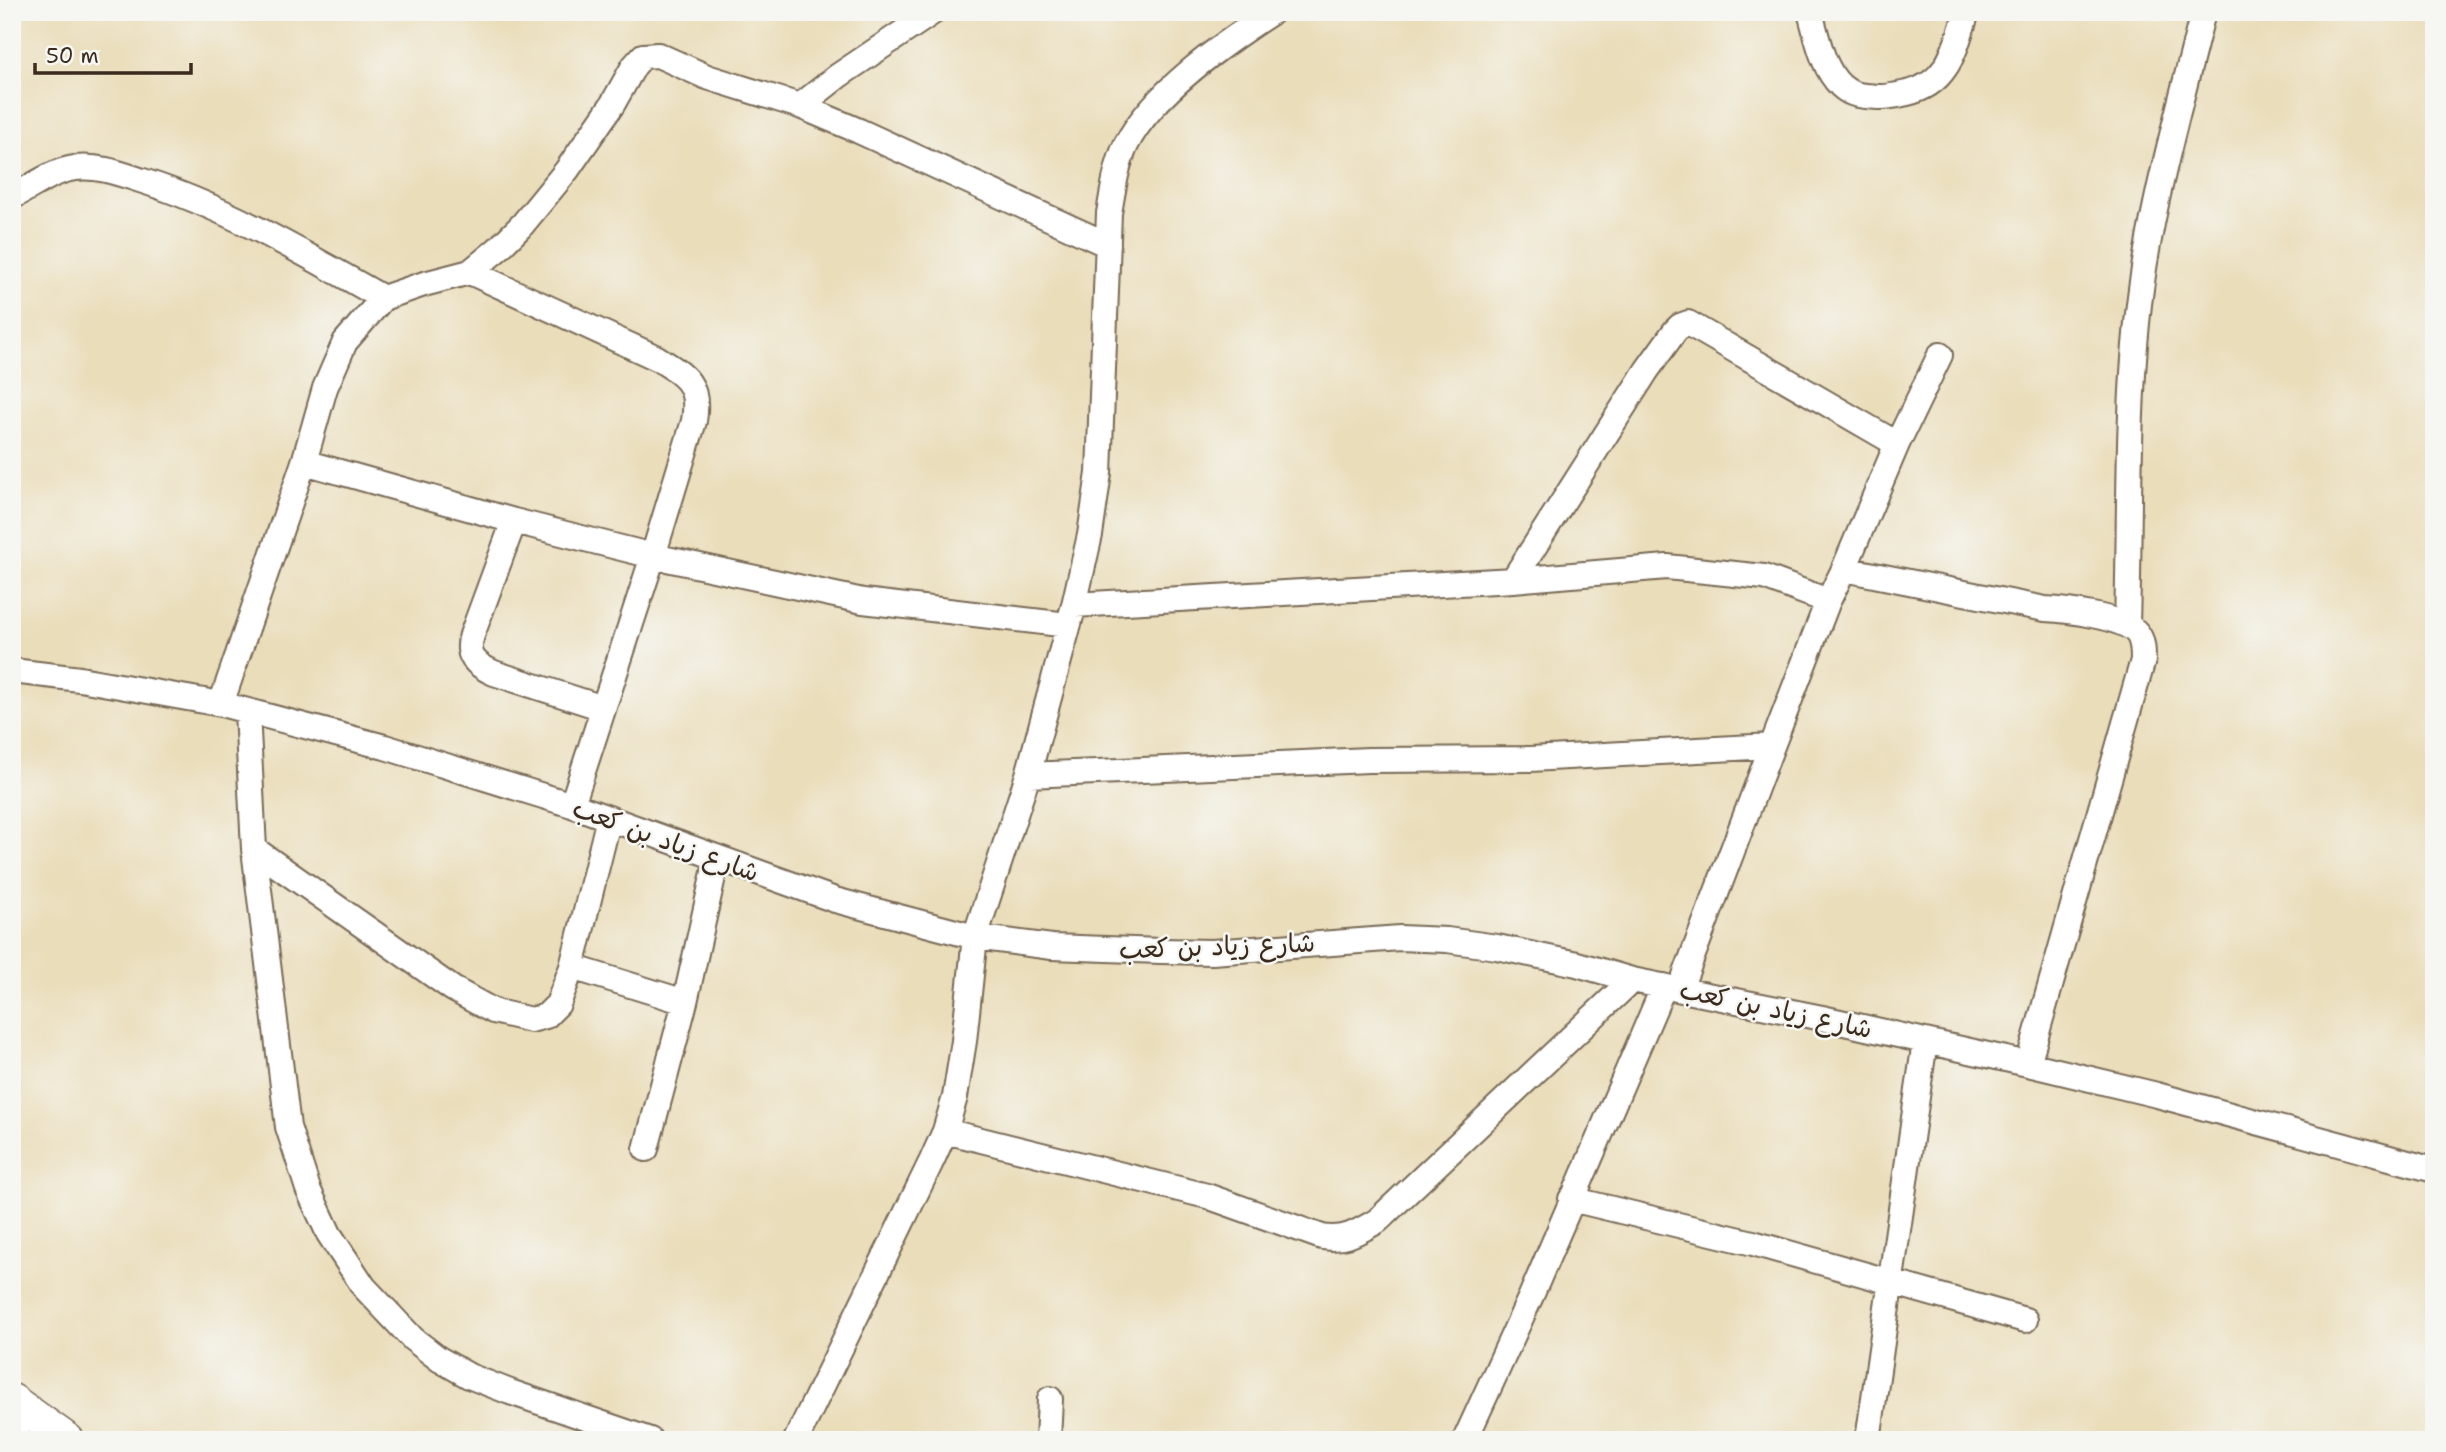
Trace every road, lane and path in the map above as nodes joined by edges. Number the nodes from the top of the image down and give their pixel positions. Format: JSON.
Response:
{"nodes":[{"id":1,"x":933,"y":12,"type":"edge"},
{"id":2,"x":1272,"y":12,"type":"edge"},
{"id":3,"x":1810,"y":12,"type":"edge"},
{"id":4,"x":1967,"y":12,"type":"edge"},
{"id":5,"x":2203,"y":12,"type":"edge"},
{"id":6,"x":800,"y":106,"type":"junction"},
{"id":7,"x":12,"y":197,"type":"edge"},
{"id":8,"x":1108,"y":245,"type":"junction"},
{"id":9,"x":470,"y":272,"type":"junction"},
{"id":10,"x":383,"y":298,"type":"junction"},
{"id":11,"x":1940,"y":355,"type":"dead end"},
{"id":12,"x":1897,"y":444,"type":"junction"},
{"id":13,"x":304,"y":462,"type":"junction"},
{"id":14,"x":513,"y":521,"type":"junction"},
{"id":15,"x":653,"y":556,"type":"junction"},
{"id":16,"x":1843,"y":569,"type":"junction"},
{"id":17,"x":1513,"y":580,"type":"junction"},
{"id":18,"x":1828,"y":601,"type":"junction"},
{"id":19,"x":1071,"y":615,"type":"junction"},
{"id":20,"x":2127,"y":625,"type":"junction"},
{"id":21,"x":12,"y":671,"type":"edge"},
{"id":22,"x":221,"y":704,"type":"junction"},
{"id":23,"x":603,"y":708,"type":"junction"},
{"id":24,"x":247,"y":711,"type":"junction"},
{"id":25,"x":1772,"y":746,"type":"junction"},
{"id":26,"x":1028,"y":775,"type":"junction"},
{"id":27,"x":572,"y":805,"type":"junction"},
{"id":28,"x":608,"y":818,"type":"junction"},
{"id":29,"x":254,"y":849,"type":"junction"},
{"id":30,"x":717,"y":859,"type":"junction"},
{"id":31,"x":975,"y":937,"type":"junction"},
{"id":32,"x":572,"y":967,"type":"junction"},
{"id":33,"x":1632,"y":980,"type":"junction"},
{"id":34,"x":1672,"y":987,"type":"junction"},
{"id":35,"x":685,"y":1002,"type":"junction"},
{"id":36,"x":1925,"y":1041,"type":"junction"},
{"id":37,"x":2028,"y":1064,"type":"junction"},
{"id":38,"x":945,"y":1131,"type":"junction"},
{"id":39,"x":646,"y":1149,"type":"dead end"},
{"id":40,"x":2434,"y":1170,"type":"edge"},
{"id":41,"x":1572,"y":1199,"type":"junction"},
{"id":42,"x":1890,"y":1281,"type":"junction"},
{"id":43,"x":2025,"y":1320,"type":"dead end"},
{"id":44,"x":1050,"y":1399,"type":"dead end"},
{"id":45,"x":12,"y":1400,"type":"edge"},
{"id":46,"x":68,"y":1440,"type":"edge"},
{"id":47,"x":650,"y":1440,"type":"edge"},
{"id":48,"x":796,"y":1440,"type":"edge"},
{"id":49,"x":1048,"y":1440,"type":"edge"},
{"id":50,"x":1465,"y":1440,"type":"edge"},
{"id":51,"x":1868,"y":1440,"type":"edge"}],
"edges":[{"from":1,"to":6,"type":"street"},
{"from":2,"to":8,"type":"street"},
{"from":3,"to":4,"type":"street"},
{"from":5,"to":20,"type":"street"},
{"from":6,"to":8,"type":"street"},
{"from":6,"to":9,"type":"street"},
{"from":7,"to":10,"type":"street"},
{"from":8,"to":19,"type":"street"},
{"from":9,"to":10,"type":"street"},
{"from":9,"to":15,"type":"street"},
{"from":10,"to":13,"type":"street"},
{"from":11,"to":12,"type":"street"},
{"from":12,"to":16,"type":"street"},
{"from":12,"to":17,"type":"street"},
{"from":13,"to":14,"type":"street"},
{"from":13,"to":22,"type":"street"},
{"from":14,"to":15,"type":"street"},
{"from":14,"to":23,"type":"street"},
{"from":15,"to":19,"type":"street"},
{"from":15,"to":23,"type":"street"},
{"from":16,"to":18,"type":"street"},
{"from":16,"to":20,"type":"street"},
{"from":17,"to":18,"type":"street"},
{"from":17,"to":19,"type":"street"},
{"from":18,"to":25,"type":"street"},
{"from":19,"to":26,"type":"street"},
{"from":20,"to":37,"type":"street"},
{"from":21,"to":22,"type":"street","name":"شارع زياد بن كعب"},
{"from":22,"to":24,"type":"street","name":"شارع زياد بن كعب"},
{"from":23,"to":27,"type":"street"},
{"from":24,"to":27,"type":"street","name":"شارع زياد بن كعب"},
{"from":24,"to":29,"type":"street"},
{"from":25,"to":26,"type":"street"},
{"from":25,"to":34,"type":"street"},
{"from":26,"to":31,"type":"street"},
{"from":27,"to":28,"type":"street","name":"شارع زياد بن كعب"},
{"from":28,"to":30,"type":"street","name":"شارع زياد بن كعب"},
{"from":28,"to":32,"type":"street"},
{"from":29,"to":32,"type":"street"},
{"from":29,"to":47,"type":"street"},
{"from":30,"to":31,"type":"street","name":"شارع زياد بن كعب"},
{"from":30,"to":35,"type":"street"},
{"from":31,"to":33,"type":"street","name":"شارع زياد بن كعب"},
{"from":31,"to":38,"type":"street"},
{"from":32,"to":35,"type":"street"},
{"from":33,"to":34,"type":"street","name":"شارع زياد بن كعب"},
{"from":33,"to":38,"type":"street"},
{"from":34,"to":36,"type":"street","name":"شارع زياد بن كعب"},
{"from":34,"to":41,"type":"street"},
{"from":35,"to":39,"type":"street"},
{"from":36,"to":37,"type":"street","name":"شارع زياد بن كعب"},
{"from":36,"to":42,"type":"street"},
{"from":37,"to":40,"type":"street","name":"شارع زياد بن كعب"},
{"from":38,"to":48,"type":"street"},
{"from":41,"to":42,"type":"street"},
{"from":41,"to":50,"type":"street"},
{"from":42,"to":43,"type":"street"},
{"from":42,"to":51,"type":"street"},
{"from":44,"to":49,"type":"street"},
{"from":45,"to":46,"type":"main road"}]}
